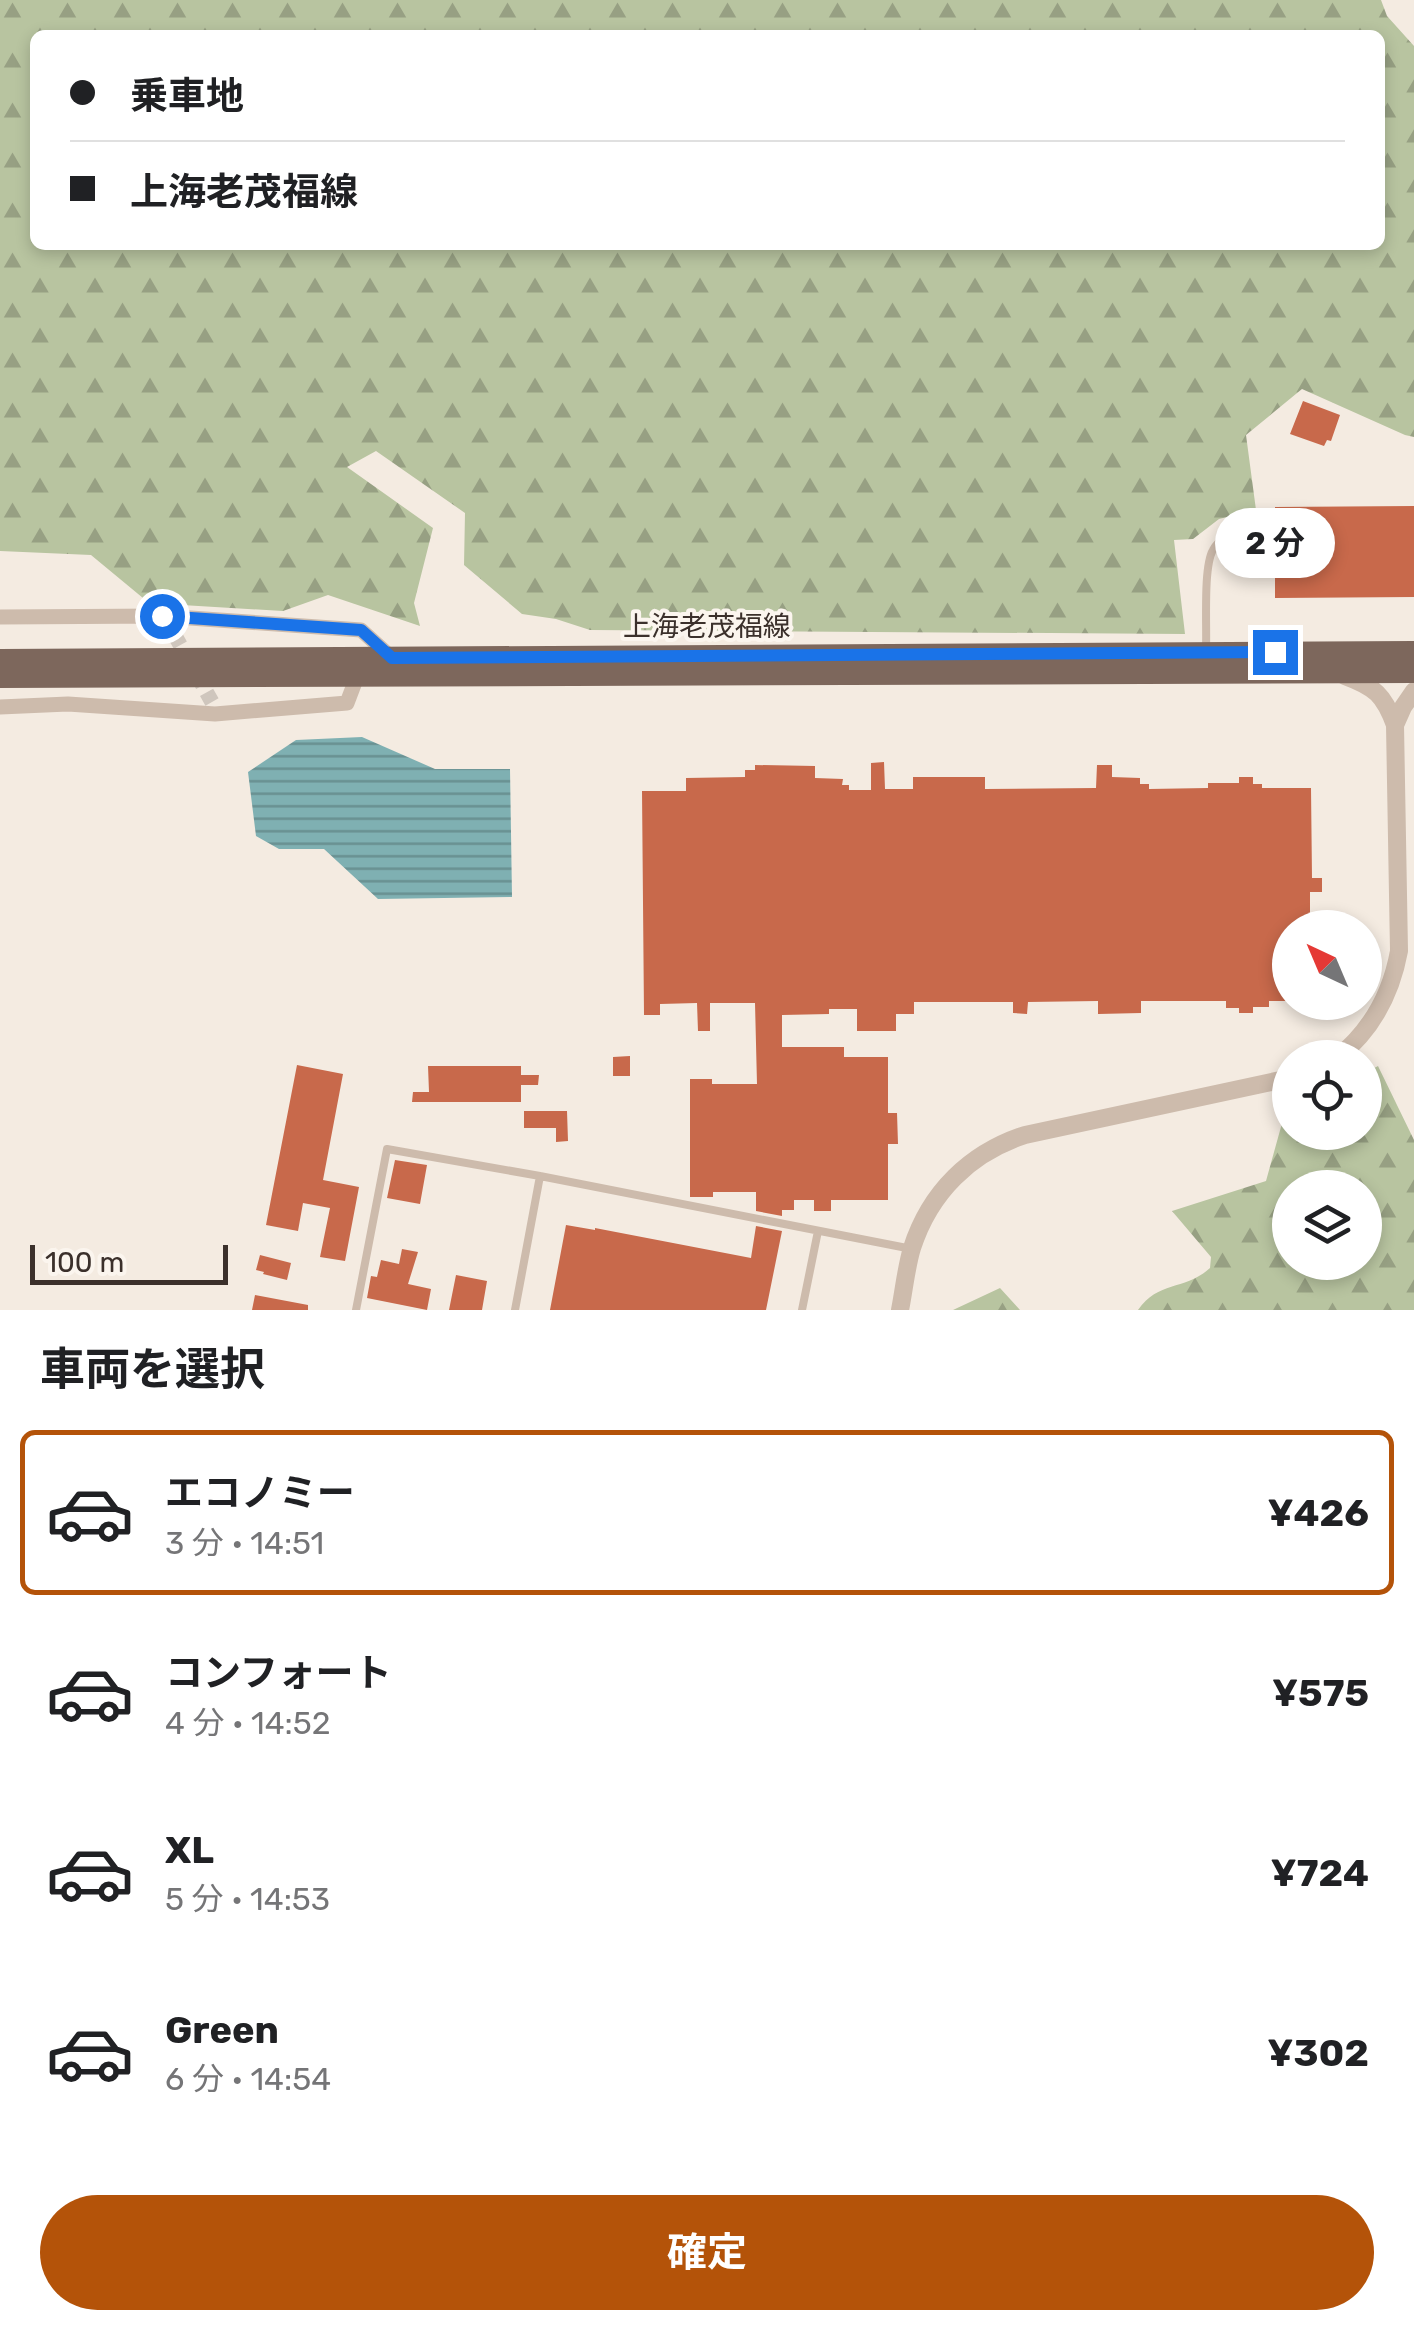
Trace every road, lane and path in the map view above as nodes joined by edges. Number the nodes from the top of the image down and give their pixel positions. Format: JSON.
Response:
{"nodes":[{"id":1,"x":1239,"y":534,"type":"dead end"},
{"id":2,"x":162,"y":616,"type":"junction"},
{"id":3,"x":0,"y":617,"type":"edge"},
{"id":4,"x":173,"y":632,"type":"tunnel mouth"},
{"id":5,"x":1206,"y":652,"type":"junction"},
{"id":6,"x":1414,"y":652,"type":"edge"},
{"id":7,"x":392,"y":658,"type":"junction"},
{"id":8,"x":0,"y":660,"type":"edge"},
{"id":9,"x":1336,"y":672,"type":"junction"},
{"id":10,"x":1414,"y":672,"type":"edge"},
{"id":11,"x":358,"y":674,"type":"junction"},
{"id":12,"x":0,"y":676,"type":"edge"},
{"id":13,"x":1414,"y":691,"type":"edge"},
{"id":14,"x":0,"y":707,"type":"edge"},
{"id":15,"x":1395,"y":725,"type":"junction"},
{"id":16,"x":1357,"y":1040,"type":"edge"},
{"id":17,"x":1272,"y":1082,"type":"edge"},
{"id":18,"x":540,"y":1176,"type":"junction"},
{"id":19,"x":818,"y":1231,"type":"junction"},
{"id":20,"x":912,"y":1250,"type":"junction"},
{"id":21,"x":358,"y":1310,"type":"edge"},
{"id":22,"x":515,"y":1310,"type":"edge"},
{"id":23,"x":802,"y":1310,"type":"edge"},
{"id":24,"x":900,"y":1310,"type":"edge"}],
"edges":[{"from":1,"to":5,"type":"lane"},
{"from":2,"to":3,"type":"street"},
{"from":2,"to":4,"type":"street"},
{"from":2,"to":7,"type":"street"},
{"from":5,"to":6,"type":"main road","name":"上海老茂福線"},
{"from":5,"to":7,"type":"main road","name":"上海老茂福線"},
{"from":7,"to":8,"type":"main road","name":"上海老茂福線"},
{"from":9,"to":10,"type":"main road","name":"上海老茂福線"},
{"from":9,"to":11,"type":"main road","name":"上海老茂福線"},
{"from":9,"to":15,"type":"street"},
{"from":11,"to":12,"type":"main road","name":"上海老茂福線"},
{"from":11,"to":14,"type":"street"},
{"from":13,"to":15,"type":"street"},
{"from":15,"to":16,"type":"street"},
{"from":17,"to":20,"type":"street"},
{"from":18,"to":19,"type":"lane"},
{"from":18,"to":21,"type":"lane"},
{"from":18,"to":22,"type":"lane"},
{"from":19,"to":20,"type":"lane"},
{"from":19,"to":23,"type":"lane"},
{"from":20,"to":24,"type":"street"}]}
